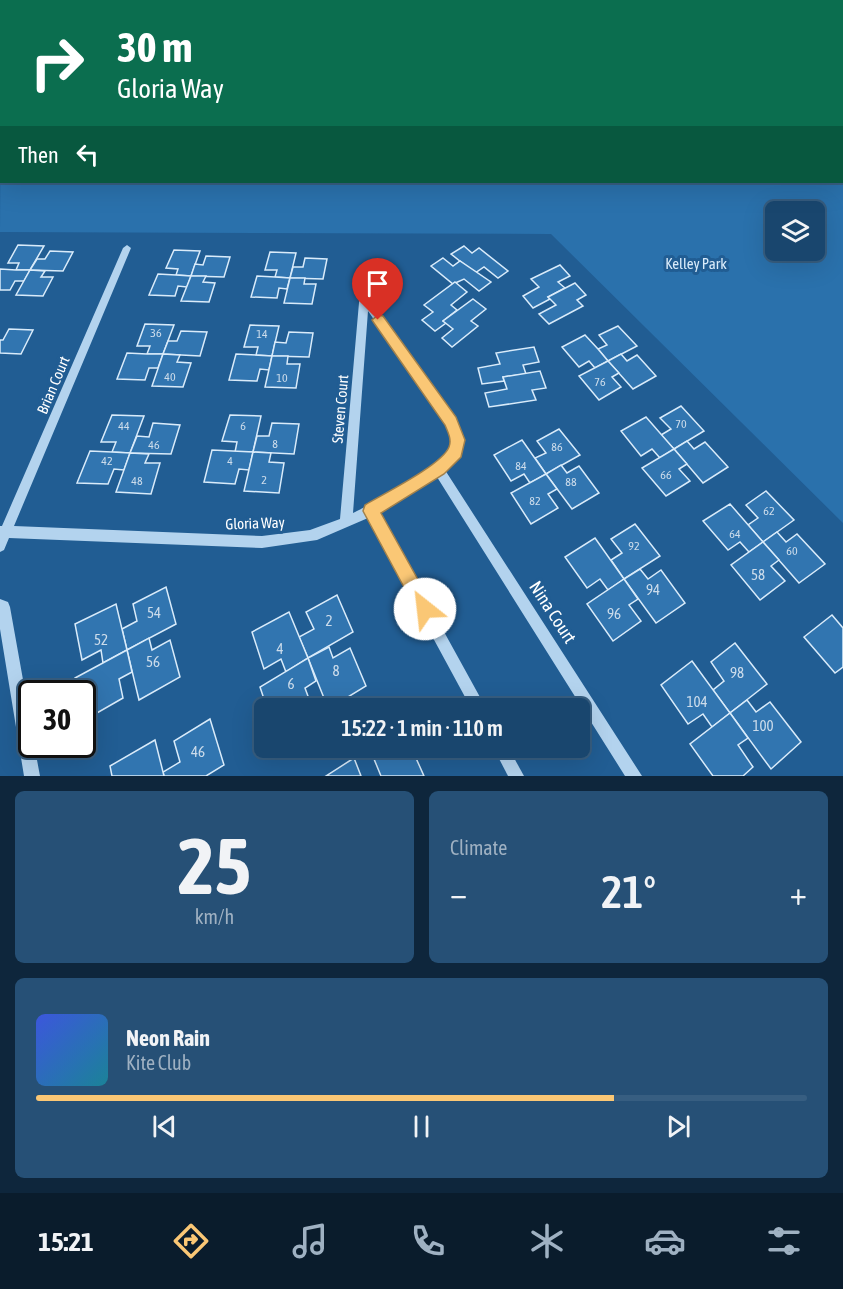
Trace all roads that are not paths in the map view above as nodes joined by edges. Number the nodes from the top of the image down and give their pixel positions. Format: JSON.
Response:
{"nodes":[{"id":1,"x":127,"y":248,"type":"dead end"},
{"id":2,"x":366,"y":280,"type":"dead end"},
{"id":3,"x":364,"y":298,"type":"junction"},
{"id":4,"x":438,"y":470,"type":"junction"},
{"id":5,"x":371,"y":511,"type":"junction"},
{"id":6,"x":346,"y":522,"type":"junction"},
{"id":7,"x":3,"y":533,"type":"edge"},
{"id":8,"x":0,"y":546,"type":"edge"},
{"id":9,"x":0,"y":606,"type":"edge"},
{"id":10,"x":474,"y":698,"type":"edge"},
{"id":11,"x":506,"y":758,"type":"edge"},
{"id":12,"x":32,"y":776,"type":"edge"},
{"id":13,"x":516,"y":776,"type":"edge"},
{"id":14,"x":634,"y":776,"type":"edge"}],
"edges":[{"from":1,"to":7,"type":"street","name":"Brian Court"},
{"from":2,"to":3,"type":"street","name":"Steven Court"},
{"from":3,"to":4,"type":"street","name":"Gloria Way"},
{"from":3,"to":6,"type":"street","name":"Steven Court"},
{"from":4,"to":5,"type":"street","name":"Gloria Way"},
{"from":4,"to":14,"type":"street","name":"Nina Court"},
{"from":5,"to":6,"type":"street","name":"Gloria Way"},
{"from":5,"to":10,"type":"street"},
{"from":6,"to":7,"type":"street","name":"Gloria Way"},
{"from":7,"to":8,"type":"street","name":"Brian Court"},
{"from":9,"to":12,"type":"street"},
{"from":11,"to":13,"type":"street"}]}
